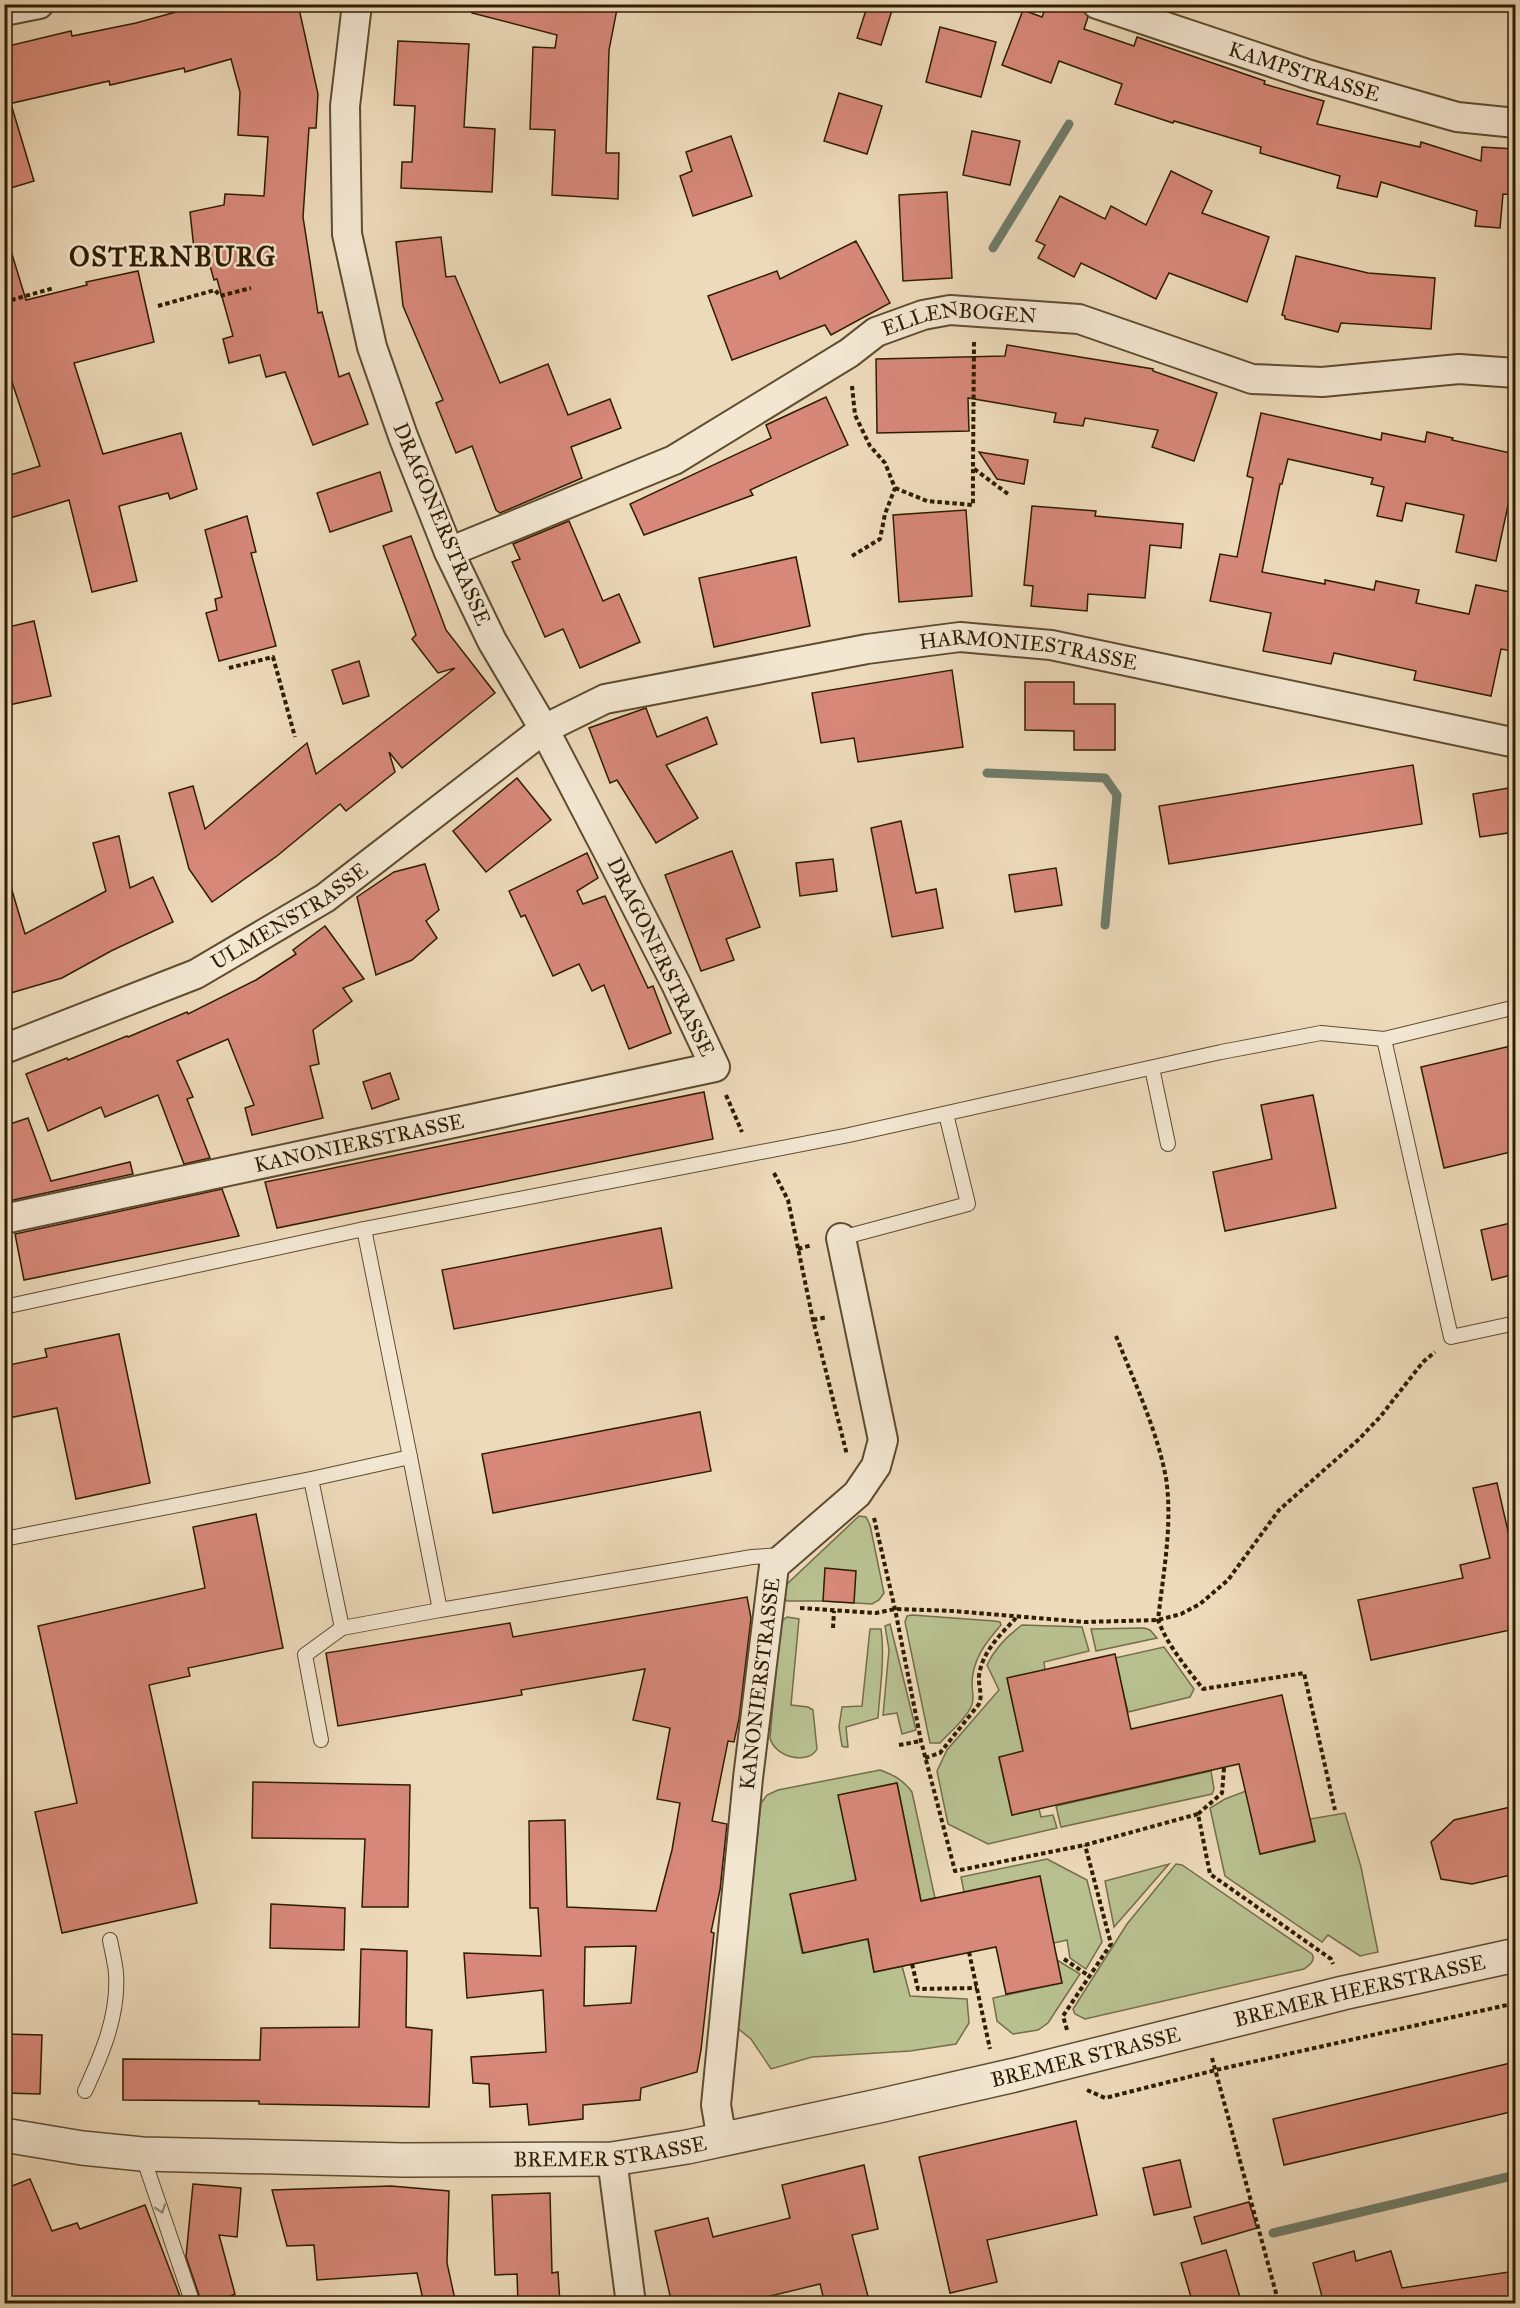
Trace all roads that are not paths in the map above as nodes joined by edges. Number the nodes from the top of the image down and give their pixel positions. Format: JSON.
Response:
{"nodes":[{"id":1,"x":39,"y":4,"type":"edge"},
{"id":2,"x":357,"y":4,"type":"edge"},
{"id":3,"x":1097,"y":4,"type":"edge"},
{"id":4,"x":4,"y":11,"type":"edge"},
{"id":5,"x":1515,"y":123,"type":"edge"},
{"id":6,"x":1515,"y":373,"type":"edge"},
{"id":7,"x":449,"y":552,"type":"junction"},
{"id":8,"x":544,"y":729,"type":"junction"},
{"id":9,"x":1515,"y":743,"type":"edge"},
{"id":10,"x":1515,"y":1007,"type":"edge"},
{"id":11,"x":1384,"y":1039,"type":"junction"},
{"id":12,"x":4,"y":1049,"type":"edge"},
{"id":13,"x":715,"y":1067,"type":"joint"},
{"id":14,"x":1152,"y":1068,"type":"junction"},
{"id":15,"x":946,"y":1114,"type":"junction"},
{"id":16,"x":1168,"y":1144,"type":"dead end"},
{"id":17,"x":4,"y":1219,"type":"edge"},
{"id":18,"x":364,"y":1229,"type":"junction"},
{"id":19,"x":841,"y":1238,"type":"joint"},
{"id":20,"x":4,"y":1307,"type":"edge"},
{"id":21,"x":1515,"y":1323,"type":"edge"},
{"id":22,"x":410,"y":1457,"type":"junction"},
{"id":23,"x":311,"y":1479,"type":"junction"},
{"id":24,"x":4,"y":1539,"type":"edge"},
{"id":25,"x":786,"y":1555,"type":"junction"},
{"id":26,"x":440,"y":1610,"type":"junction"},
{"id":27,"x":342,"y":1628,"type":"junction"},
{"id":28,"x":321,"y":1740,"type":"dead end"},
{"id":29,"x":110,"y":1940,"type":"dead end"},
{"id":30,"x":1515,"y":1955,"type":"edge"},
{"id":31,"x":1203,"y":2028,"type":"joint"},
{"id":32,"x":85,"y":2091,"type":"dead end"},
{"id":33,"x":4,"y":2135,"type":"edge"},
{"id":34,"x":722,"y":2140,"type":"junction"},
{"id":35,"x":142,"y":2154,"type":"junction"},
{"id":36,"x":612,"y":2158,"type":"junction"},
{"id":37,"x":193,"y":2304,"type":"edge"},
{"id":38,"x":631,"y":2304,"type":"edge"}],
"edges":[{"from":1,"to":4,"type":"street"},
{"from":2,"to":7,"type":"street","name":"DRAGONERSTRASSE"},
{"from":3,"to":5,"type":"street","name":"KAMPSTRASSE"},
{"from":6,"to":7,"type":"street","name":"ELLENBOGEN"},
{"from":7,"to":8,"type":"street","name":"DRAGONERSTRASSE"},
{"from":8,"to":9,"type":"street","name":"HARMONIESTRASSE"},
{"from":8,"to":12,"type":"street","name":"ULMENSTRASSE"},
{"from":8,"to":13,"type":"street","name":"DRAGONERSTRASSE"},
{"from":10,"to":11,"type":"lane"},
{"from":11,"to":14,"type":"lane"},
{"from":11,"to":21,"type":"lane"},
{"from":13,"to":17,"type":"street","name":"KANONIERSTRASSE"},
{"from":14,"to":15,"type":"lane"},
{"from":14,"to":16,"type":"lane"},
{"from":15,"to":18,"type":"lane"},
{"from":15,"to":19,"type":"lane"},
{"from":18,"to":20,"type":"lane"},
{"from":18,"to":22,"type":"lane"},
{"from":19,"to":25,"type":"street","name":"KANONIERSTRASSE"},
{"from":22,"to":23,"type":"lane"},
{"from":22,"to":26,"type":"lane"},
{"from":23,"to":24,"type":"lane"},
{"from":23,"to":27,"type":"lane"},
{"from":25,"to":26,"type":"lane"},
{"from":25,"to":34,"type":"street","name":"KANONIERSTRASSE"},
{"from":26,"to":27,"type":"lane"},
{"from":27,"to":28,"type":"lane"},
{"from":29,"to":32,"type":"lane"},
{"from":30,"to":31,"type":"street","name":"BREMER HEERSTRASSE"},
{"from":31,"to":34,"type":"street","name":"BREMER STRASSE"},
{"from":33,"to":35,"type":"street","name":"BREMER STRASSE"},
{"from":34,"to":36,"type":"street","name":"BREMER STRASSE"},
{"from":35,"to":36,"type":"street","name":"BREMER STRASSE"},
{"from":35,"to":37,"type":"lane","one_way":true},
{"from":36,"to":38,"type":"street"}]}
